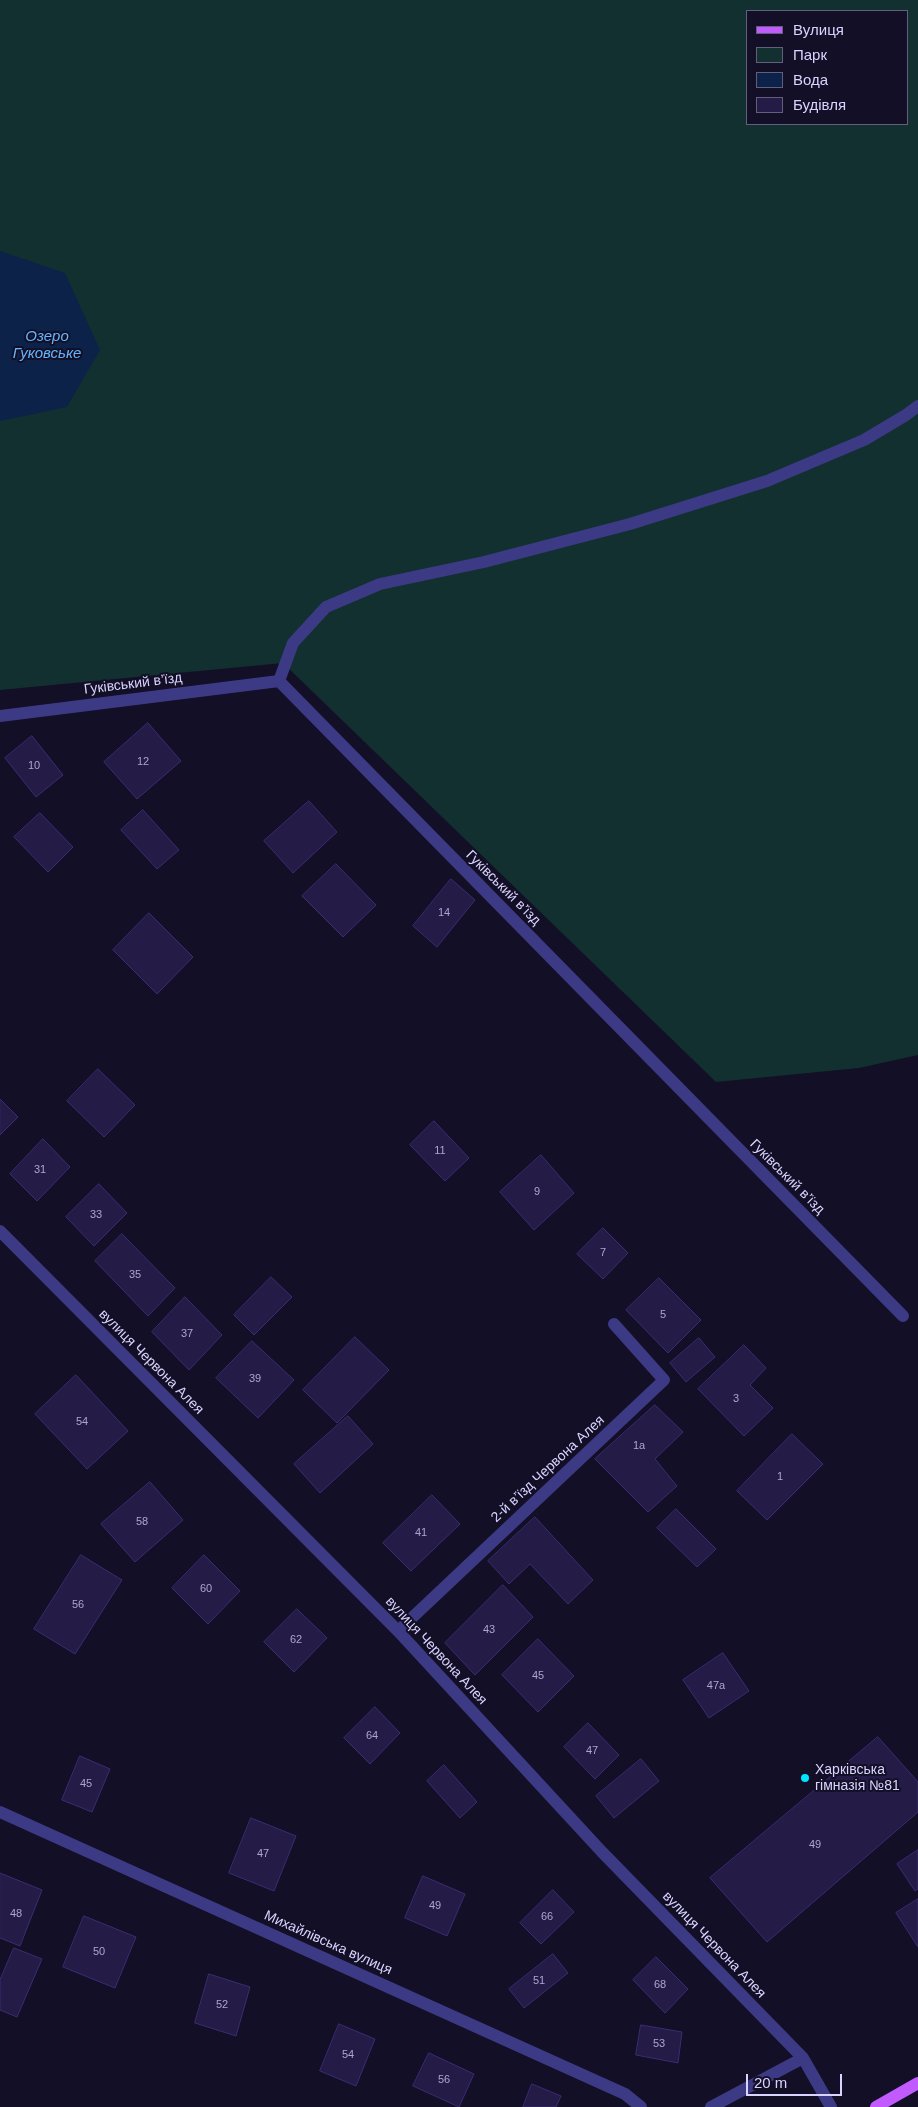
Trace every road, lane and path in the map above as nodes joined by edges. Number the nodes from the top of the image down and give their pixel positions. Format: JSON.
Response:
{"nodes":[{"id":1,"x":918,"y":406,"type":"edge"},
{"id":2,"x":278,"y":681,"type":"junction"},
{"id":3,"x":0,"y":716,"type":"edge"},
{"id":4,"x":0,"y":1231,"type":"edge"},
{"id":5,"x":903,"y":1316,"type":"dead end"},
{"id":6,"x":614,"y":1324,"type":"dead end"},
{"id":7,"x":398,"y":1632,"type":"junction"},
{"id":8,"x":0,"y":1812,"type":"edge"},
{"id":9,"x":803,"y":2058,"type":"junction"},
{"id":10,"x":918,"y":2083,"type":"edge"},
{"id":11,"x":879,"y":2106,"type":"edge"},
{"id":12,"x":641,"y":2107,"type":"edge"},
{"id":13,"x":711,"y":2107,"type":"edge"},
{"id":14,"x":831,"y":2107,"type":"edge"}],
"edges":[{"from":1,"to":2,"type":"street"},
{"from":2,"to":3,"type":"street","name":"Гуківський в’їзд"},
{"from":2,"to":5,"type":"street","name":"Гуківський в’їзд"},
{"from":4,"to":7,"type":"street","name":"вулиця Червона Алея"},
{"from":6,"to":7,"type":"street","name":"2-й в’їзд Червона Алея"},
{"from":7,"to":9,"type":"street","name":"вулиця Червона Алея"},
{"from":8,"to":12,"type":"street","name":"Михайлівська вулиця"},
{"from":9,"to":13,"type":"street"},
{"from":9,"to":14,"type":"street","name":"вулиця Червона Алея"},
{"from":10,"to":11,"type":"main road"}]}
